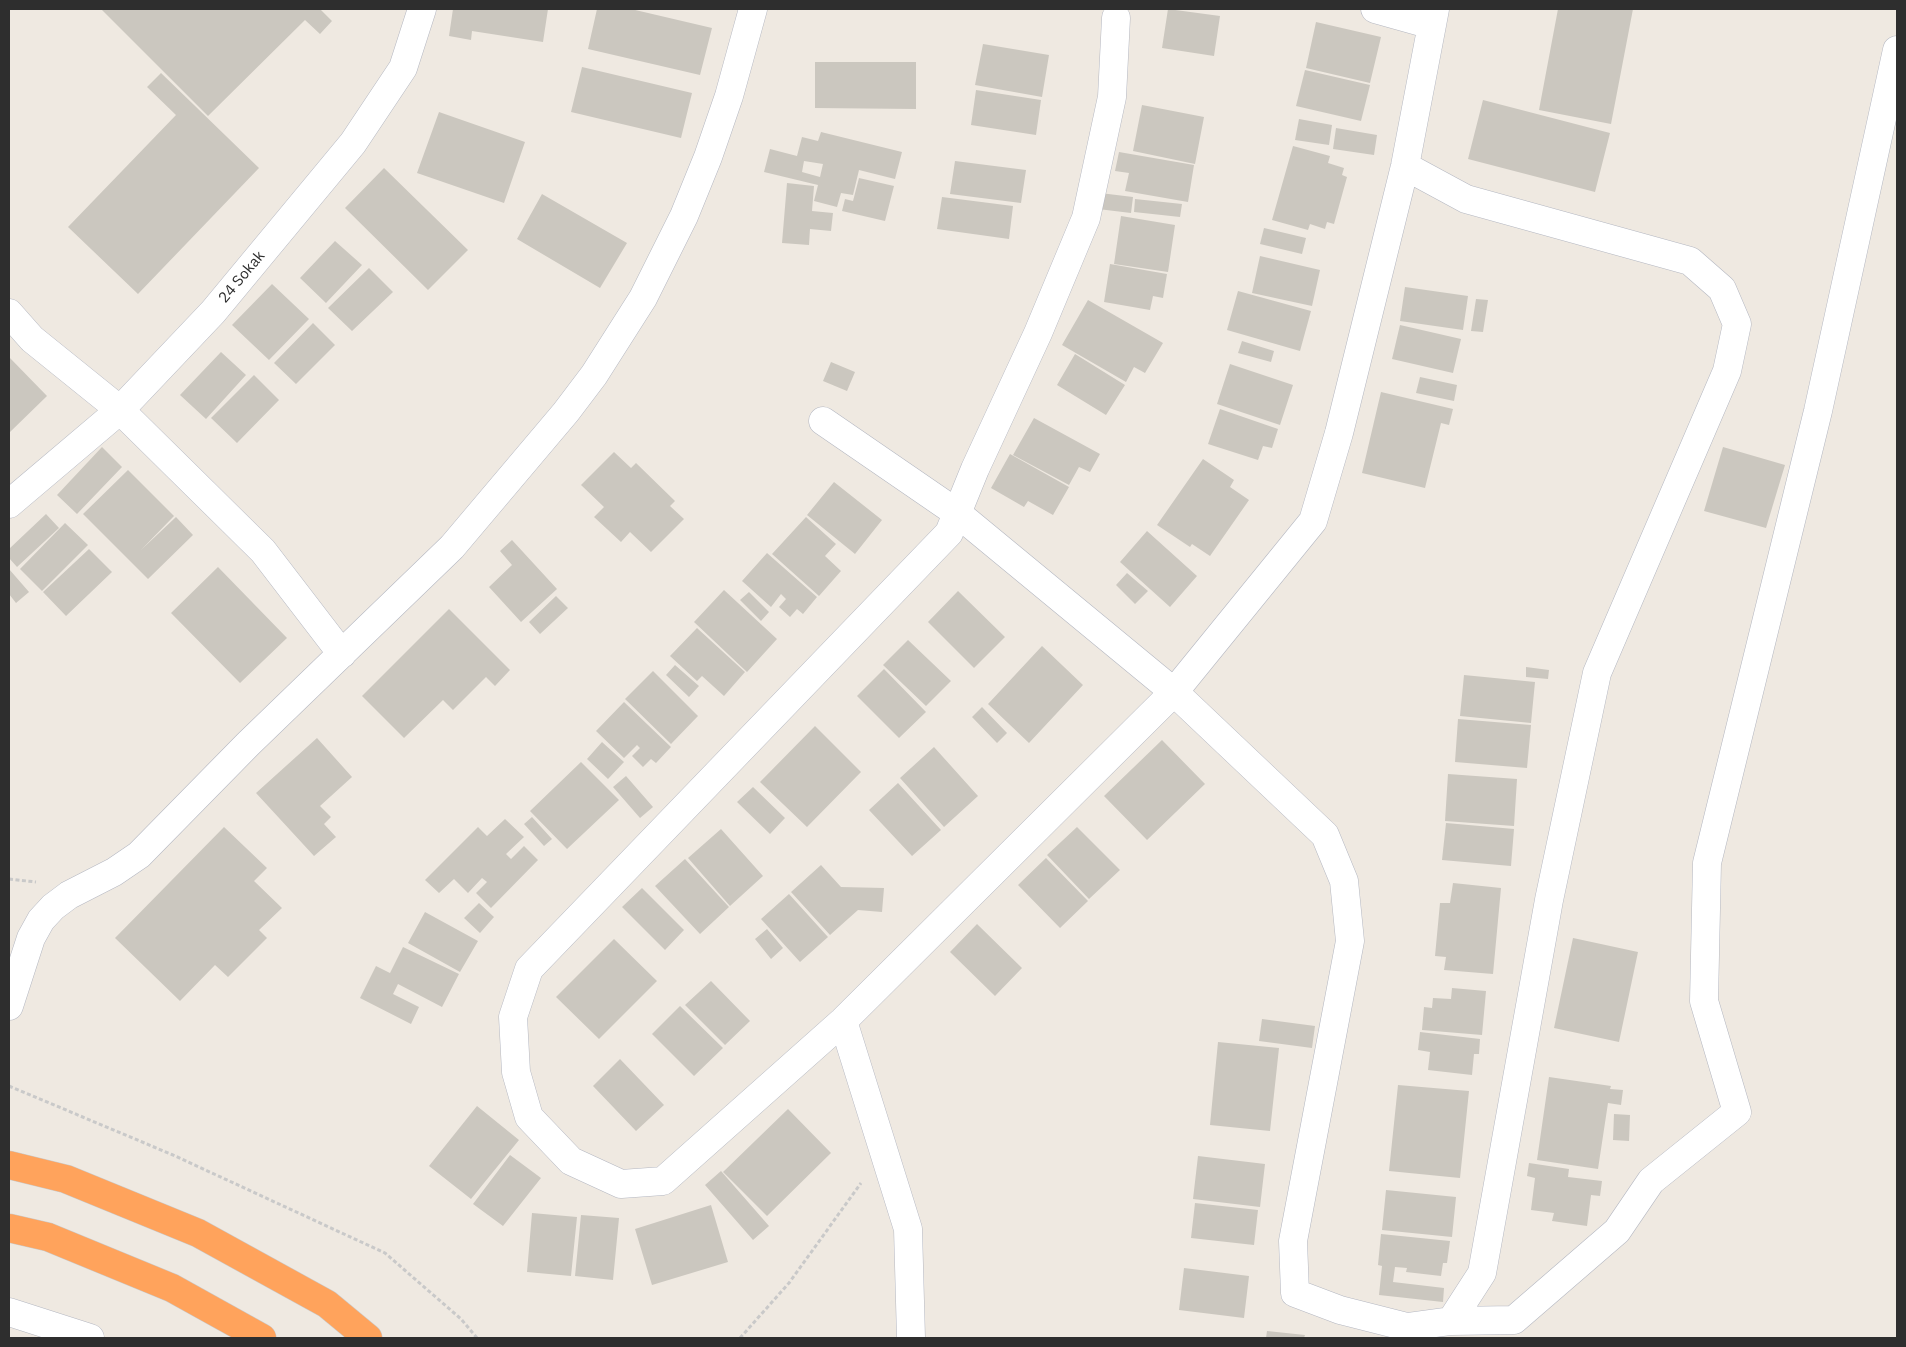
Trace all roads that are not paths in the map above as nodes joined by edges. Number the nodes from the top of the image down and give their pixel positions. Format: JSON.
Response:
{"nodes":[{"id":1,"x":422,"y":9,"type":"edge"},
{"id":2,"x":753,"y":9,"type":"edge"},
{"id":3,"x":1375,"y":9,"type":"edge"},
{"id":4,"x":1434,"y":17,"type":"edge"},
{"id":5,"x":1116,"y":18,"type":"dead end"},
{"id":6,"x":1897,"y":50,"type":"edge"},
{"id":7,"x":1405,"y":166,"type":"junction"},
{"id":8,"x":9,"y":313,"type":"edge"},
{"id":9,"x":120,"y":410,"type":"junction"},
{"id":10,"x":822,"y":421,"type":"dead end"},
{"id":11,"x":9,"y":504,"type":"edge"},
{"id":12,"x":957,"y":513,"type":"junction"},
{"id":13,"x":342,"y":654,"type":"junction"},
{"id":14,"x":1174,"y":692,"type":"junction"},
{"id":15,"x":9,"y":1006,"type":"edge"},
{"id":16,"x":843,"y":1021,"type":"junction"},
{"id":17,"x":9,"y":1165,"type":"edge"},
{"id":18,"x":9,"y":1228,"type":"edge"},
{"id":19,"x":9,"y":1312,"type":"edge"},
{"id":20,"x":1451,"y":1320,"type":"junction"},
{"id":21,"x":90,"y":1338,"type":"edge"},
{"id":22,"x":262,"y":1338,"type":"edge"},
{"id":23,"x":368,"y":1338,"type":"edge"},
{"id":24,"x":911,"y":1338,"type":"edge"}],
"edges":[{"from":1,"to":9,"type":"street","name":"24 Sokak"},
{"from":2,"to":13,"type":"street"},
{"from":3,"to":4,"type":"street"},
{"from":4,"to":7,"type":"street"},
{"from":5,"to":12,"type":"street"},
{"from":6,"to":20,"type":"street"},
{"from":7,"to":14,"type":"street"},
{"from":7,"to":20,"type":"street"},
{"from":8,"to":9,"type":"street"},
{"from":9,"to":11,"type":"street","name":"24 Sokak"},
{"from":9,"to":13,"type":"street"},
{"from":10,"to":12,"type":"street"},
{"from":12,"to":14,"type":"street"},
{"from":12,"to":16,"type":"street"},
{"from":13,"to":15,"type":"street"},
{"from":14,"to":16,"type":"street"},
{"from":14,"to":20,"type":"street"},
{"from":16,"to":24,"type":"street"},
{"from":17,"to":23,"type":"highway"},
{"from":18,"to":22,"type":"highway"},
{"from":19,"to":21,"type":"street"}]}
